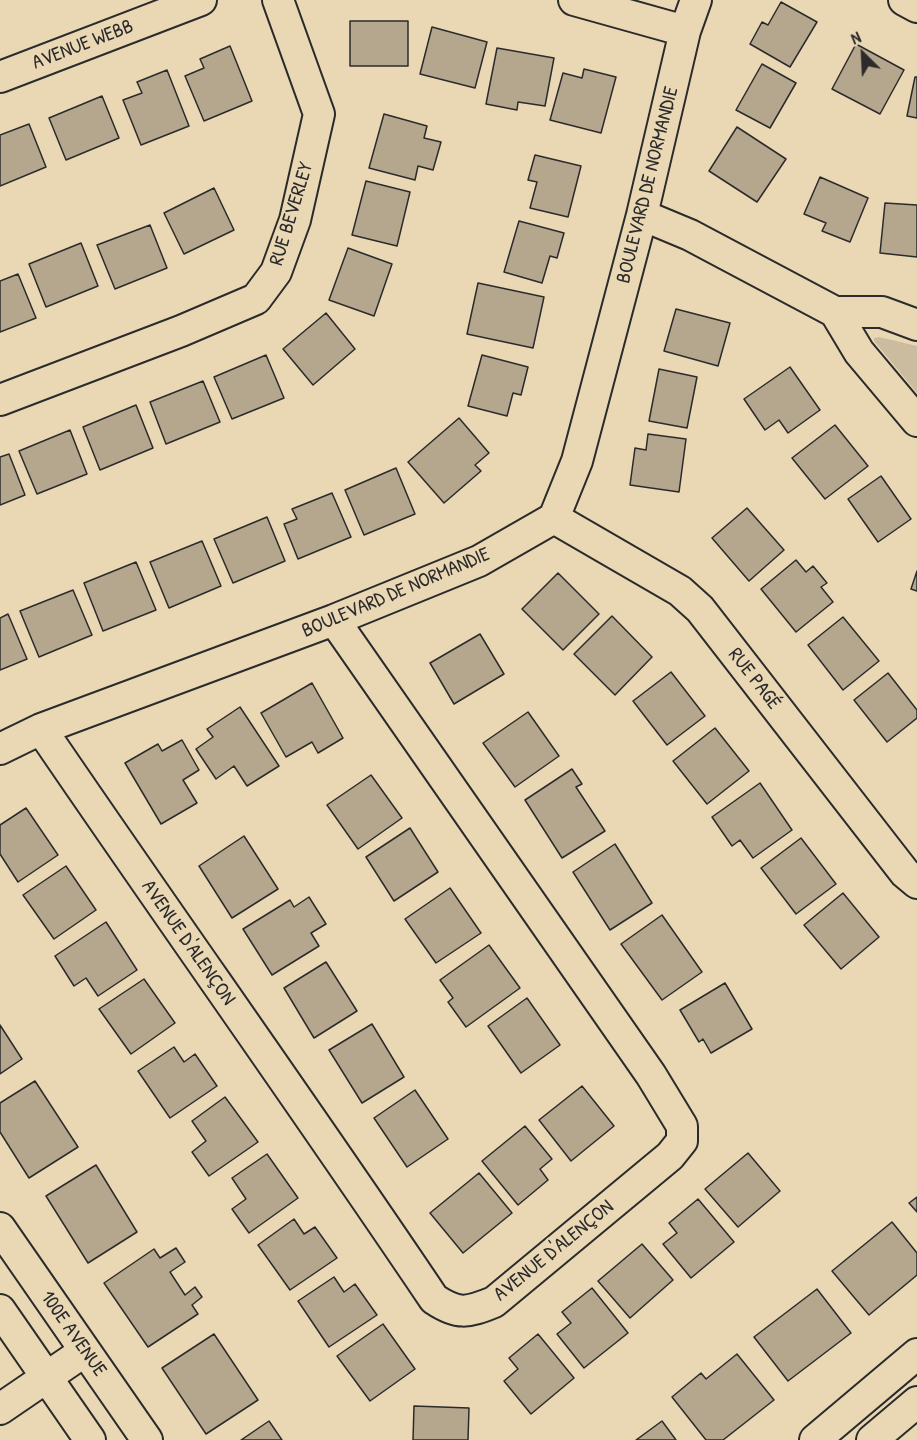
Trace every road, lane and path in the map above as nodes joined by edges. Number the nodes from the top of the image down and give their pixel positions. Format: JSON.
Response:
{"nodes":[{"id":1,"x":201,"y":0,"type":"edge"},
{"id":2,"x":278,"y":0,"type":"edge"},
{"id":3,"x":574,"y":0,"type":"edge"},
{"id":4,"x":696,"y":0,"type":"edge"},
{"id":5,"x":904,"y":0,"type":"edge"},
{"id":6,"x":917,"y":7,"type":"edge"},
{"id":7,"x":685,"y":31,"type":"junction"},
{"id":8,"x":0,"y":77,"type":"edge"},
{"id":9,"x":642,"y":215,"type":"junction"},
{"id":10,"x":835,"y":312,"type":"junction"},
{"id":11,"x":917,"y":325,"type":"edge"},
{"id":12,"x":0,"y":400,"type":"edge"},
{"id":13,"x":917,"y":421,"type":"edge"},
{"id":14,"x":554,"y":518,"type":"junction"},
{"id":15,"x":334,"y":620,"type":"junction"},
{"id":16,"x":41,"y":729,"type":"junction"},
{"id":17,"x":0,"y":748,"type":"edge"},
{"id":18,"x":917,"y":884,"type":"edge"},
{"id":19,"x":0,"y":1228,"type":"edge"},
{"id":20,"x":0,"y":1310,"type":"edge"},
{"id":21,"x":85,"y":1351,"type":"junction"},
{"id":22,"x":914,"y":1361,"type":"edge"},
{"id":23,"x":46,"y":1377,"type":"junction"},
{"id":24,"x":917,"y":1402,"type":"edge"},
{"id":25,"x":0,"y":1409,"type":"edge"},
{"id":26,"x":90,"y":1440,"type":"edge"},
{"id":27,"x":147,"y":1440,"type":"edge"},
{"id":28,"x":815,"y":1440,"type":"edge"},
{"id":29,"x":872,"y":1440,"type":"edge"}],
"edges":[{"from":1,"to":8,"type":"street","name":"AVENUE WEBB"},
{"from":2,"to":12,"type":"street","name":"RUE BEVERLEY"},
{"from":3,"to":7,"type":"street"},
{"from":4,"to":7,"type":"street","name":"BOULEVARD DE NORMANDIE"},
{"from":5,"to":6,"type":"street"},
{"from":7,"to":9,"type":"street","name":"BOULEVARD DE NORMANDIE"},
{"from":9,"to":10,"type":"street"},
{"from":9,"to":14,"type":"street","name":"BOULEVARD DE NORMANDIE"},
{"from":10,"to":11,"type":"street"},
{"from":10,"to":13,"type":"street"},
{"from":14,"to":15,"type":"street","name":"BOULEVARD DE NORMANDIE"},
{"from":14,"to":18,"type":"street","name":"RUE PAGÉ"},
{"from":15,"to":16,"type":"street","name":"BOULEVARD DE NORMANDIE"},
{"from":15,"to":16,"type":"street","name":"AVENUE D'ALENÇON"},
{"from":16,"to":17,"type":"street","name":"BOULEVARD DE NORMANDIE"},
{"from":19,"to":21,"type":"street","name":"100E AVENUE"},
{"from":20,"to":23,"type":"street"},
{"from":21,"to":23,"type":"street"},
{"from":21,"to":27,"type":"street","name":"100E AVENUE"},
{"from":22,"to":28,"type":"street"},
{"from":23,"to":25,"type":"street"},
{"from":23,"to":26,"type":"street"},
{"from":24,"to":29,"type":"street"}]}
